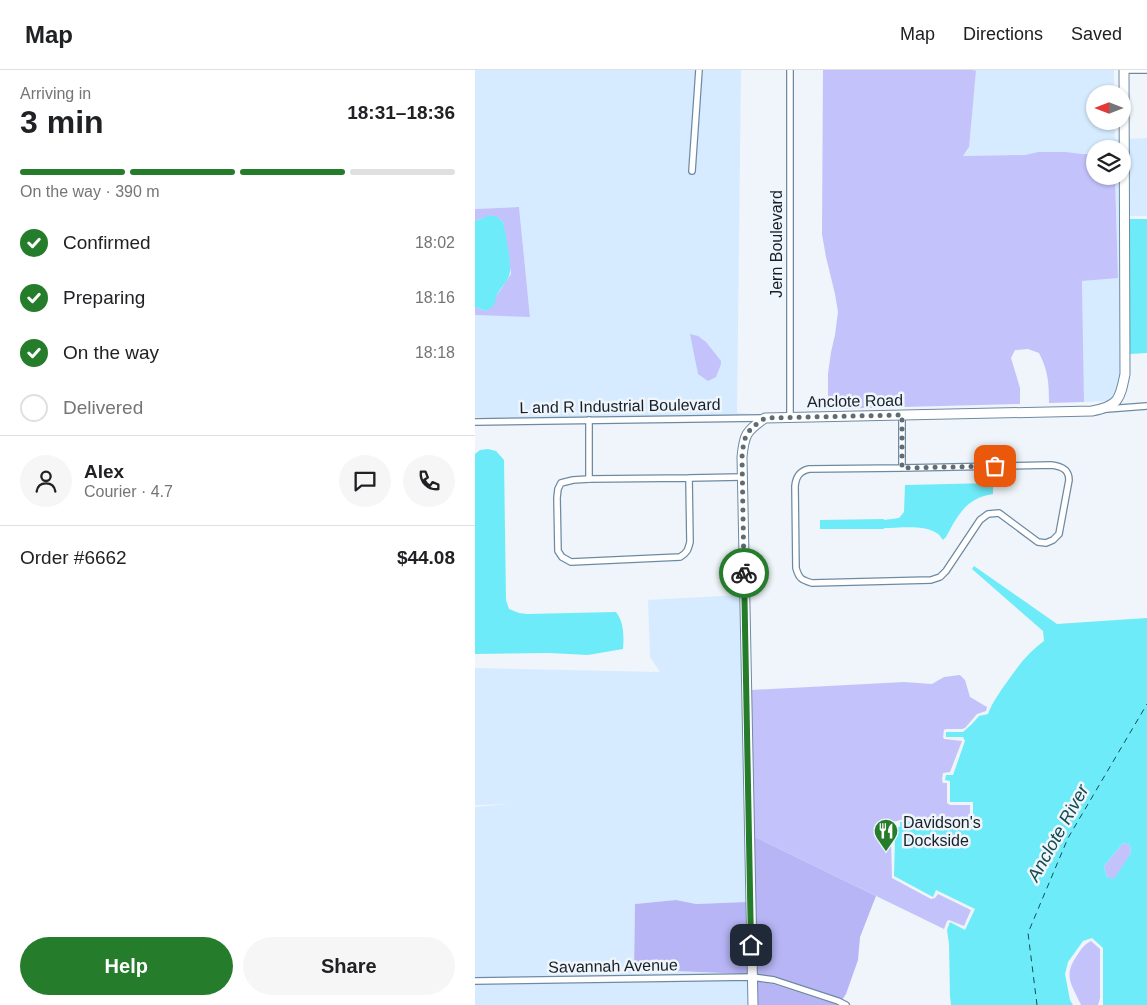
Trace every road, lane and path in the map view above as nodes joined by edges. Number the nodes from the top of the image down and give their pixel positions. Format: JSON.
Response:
{"nodes":[{"id":1,"x":699,"y":70,"type":"edge"},
{"id":2,"x":790,"y":70,"type":"edge"},
{"id":3,"x":1124,"y":70,"type":"edge"},
{"id":4,"x":1147,"y":70,"type":"edge"},
{"id":5,"x":692,"y":171,"type":"dead end"},
{"id":6,"x":1147,"y":406,"type":"edge"},
{"id":7,"x":1105,"y":409,"type":"junction"},
{"id":8,"x":902,"y":415,"type":"junction"},
{"id":9,"x":790,"y":417,"type":"junction"},
{"id":10,"x":765,"y":418,"type":"junction"},
{"id":11,"x":589,"y":420,"type":"junction"},
{"id":12,"x":475,"y":422,"type":"edge"},
{"id":13,"x":902,"y":468,"type":"junction"},
{"id":14,"x":742,"y":477,"type":"junction"},
{"id":15,"x":689,"y":478,"type":"junction"},
{"id":16,"x":589,"y":479,"type":"junction"},
{"id":17,"x":752,"y":977,"type":"junction"},
{"id":18,"x":475,"y":982,"type":"edge"},
{"id":19,"x":753,"y":1005,"type":"edge"},
{"id":20,"x":846,"y":1005,"type":"edge"}],
"edges":[{"from":1,"to":5,"type":"street"},
{"from":2,"to":9,"type":"street","name":"Jern Boulevard"},
{"from":3,"to":4,"type":"street"},
{"from":3,"to":7,"type":"street"},
{"from":6,"to":7,"type":"street"},
{"from":7,"to":8,"type":"street","name":"Anclote Road"},
{"from":8,"to":9,"type":"street","name":"Anclote Road"},
{"from":8,"to":13,"type":"street"},
{"from":9,"to":10,"type":"street","name":"Anclote Road"},
{"from":10,"to":11,"type":"street","name":"L and R Industrial Boulevard"},
{"from":10,"to":14,"type":"street"},
{"from":11,"to":12,"type":"street","name":"L and R Industrial Boulevard"},
{"from":11,"to":16,"type":"street"},
{"from":13,"to":13,"type":"street"},
{"from":14,"to":15,"type":"street"},
{"from":14,"to":17,"type":"street"},
{"from":15,"to":16,"type":"street"},
{"from":15,"to":16,"type":"street"},
{"from":17,"to":18,"type":"street","name":"Savannah Avenue"},
{"from":17,"to":19,"type":"street"},
{"from":17,"to":20,"type":"street","name":"Savannah Avenue"}]}
